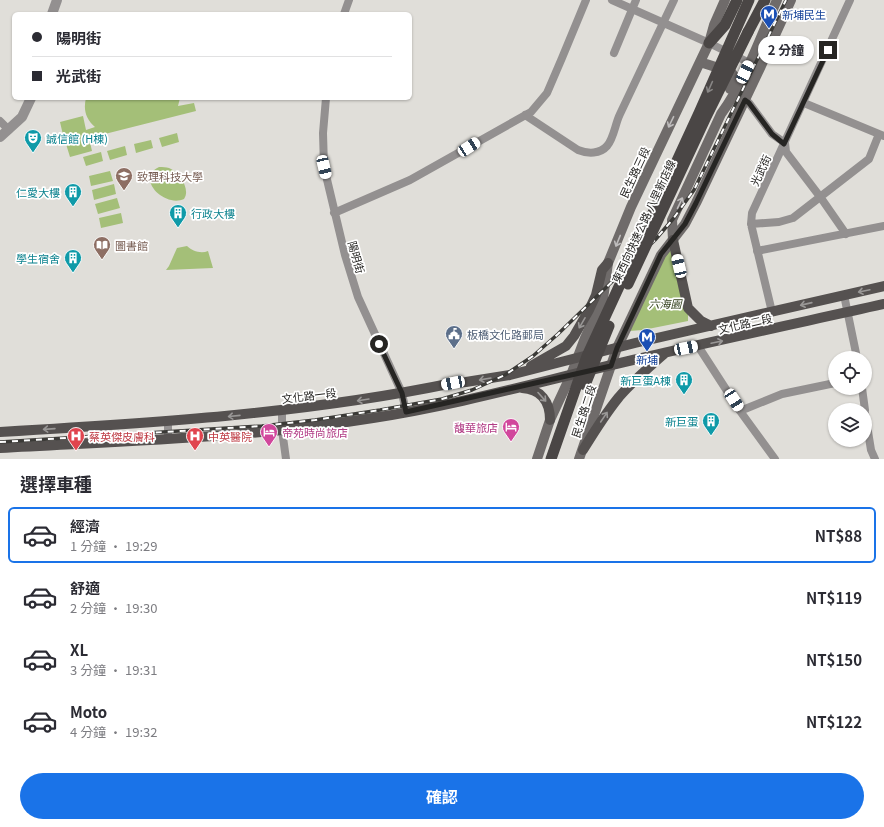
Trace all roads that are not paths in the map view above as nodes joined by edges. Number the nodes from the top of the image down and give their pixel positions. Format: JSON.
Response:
{"nodes":[{"id":1,"x":57,"y":0,"type":"edge"},
{"id":2,"x":349,"y":0,"type":"edge"},
{"id":3,"x":586,"y":0,"type":"edge"},
{"id":4,"x":612,"y":0,"type":"edge"},
{"id":5,"x":636,"y":0,"type":"edge"},
{"id":6,"x":674,"y":0,"type":"edge"},
{"id":7,"x":725,"y":0,"type":"edge"},
{"id":8,"x":737,"y":0,"type":"edge"},
{"id":9,"x":749,"y":0,"type":"edge"},
{"id":10,"x":753,"y":0,"type":"edge"},
{"id":11,"x":759,"y":0,"type":"edge"},
{"id":12,"x":764,"y":0,"type":"edge"},
{"id":13,"x":777,"y":0,"type":"edge"},
{"id":14,"x":791,"y":0,"type":"edge"},
{"id":15,"x":850,"y":0,"type":"edge"},
{"id":16,"x":632,"y":8,"type":"junction"},
{"id":17,"x":53,"y":12,"type":"edge"},
{"id":18,"x":345,"y":12,"type":"edge"},
{"id":19,"x":664,"y":22,"type":"junction"},
{"id":20,"x":737,"y":27,"type":"junction"},
{"id":21,"x":748,"y":32,"type":"junction"},
{"id":22,"x":709,"y":43,"type":"junction"},
{"id":23,"x":614,"y":54,"type":"dead end"},
{"id":24,"x":700,"y":62,"type":"junction"},
{"id":25,"x":749,"y":63,"type":"junction"},
{"id":26,"x":760,"y":68,"type":"junction"},
{"id":27,"x":30,"y":100,"type":"edge"},
{"id":28,"x":326,"y":100,"type":"edge"},
{"id":29,"x":745,"y":100,"type":"junction"},
{"id":30,"x":804,"y":103,"type":"junction"},
{"id":31,"x":721,"y":114,"type":"junction"},
{"id":32,"x":525,"y":115,"type":"junction"},
{"id":33,"x":0,"y":121,"type":"edge"},
{"id":34,"x":9,"y":130,"type":"junction"},
{"id":35,"x":881,"y":135,"type":"edge"},
{"id":36,"x":0,"y":138,"type":"edge"},
{"id":37,"x":784,"y":144,"type":"junction"},
{"id":38,"x":821,"y":198,"type":"junction"},
{"id":39,"x":334,"y":213,"type":"junction"},
{"id":40,"x":751,"y":224,"type":"junction"},
{"id":41,"x":884,"y":226,"type":"edge"},
{"id":42,"x":846,"y":234,"type":"junction"},
{"id":43,"x":673,"y":240,"type":"junction"},
{"id":44,"x":757,"y":251,"type":"junction"},
{"id":45,"x":608,"y":263,"type":"junction"},
{"id":46,"x":884,"y":286,"type":"edge"},
{"id":47,"x":844,"y":295,"type":"junction"},
{"id":48,"x":884,"y":304,"type":"edge"},
{"id":49,"x":772,"y":312,"type":"junction"},
{"id":50,"x":848,"y":312,"type":"junction"},
{"id":51,"x":711,"y":326,"type":"junction"},
{"id":52,"x":698,"y":346,"type":"junction"},
{"id":53,"x":617,"y":348,"type":"junction"},
{"id":54,"x":856,"y":351,"type":"edge"},
{"id":55,"x":666,"y":353,"type":"junction"},
{"id":56,"x":576,"y":358,"type":"junction"},
{"id":57,"x":611,"y":366,"type":"junction"},
{"id":58,"x":523,"y":371,"type":"junction"},
{"id":59,"x":571,"y":375,"type":"junction"},
{"id":60,"x":828,"y":384,"type":"edge"},
{"id":61,"x":520,"y":387,"type":"junction"},
{"id":62,"x":402,"y":393,"type":"junction"},
{"id":63,"x":282,"y":411,"type":"junction"},
{"id":64,"x":740,"y":411,"type":"junction"},
{"id":65,"x":406,"y":412,"type":"junction"},
{"id":66,"x":550,"y":420,"type":"junction"},
{"id":67,"x":168,"y":421,"type":"junction"},
{"id":68,"x":282,"y":430,"type":"junction"},
{"id":69,"x":0,"y":432,"type":"edge"},
{"id":70,"x":168,"y":438,"type":"junction"},
{"id":71,"x":870,"y":447,"type":"edge"},
{"id":72,"x":0,"y":448,"type":"edge"},
{"id":73,"x":581,"y":454,"type":"edge"},
{"id":74,"x":286,"y":459,"type":"edge"},
{"id":75,"x":537,"y":459,"type":"edge"},
{"id":76,"x":551,"y":459,"type":"edge"},
{"id":77,"x":559,"y":459,"type":"edge"},
{"id":78,"x":775,"y":459,"type":"edge"},
{"id":79,"x":874,"y":459,"type":"edge"}],
"edges":[{"from":1,"to":17,"type":"street"},
{"from":2,"to":18,"type":"street"},
{"from":3,"to":32,"type":"street"},
{"from":4,"to":16,"type":"street"},
{"from":5,"to":16,"type":"street"},
{"from":6,"to":19,"type":"street"},
{"from":7,"to":22,"type":"main road","name":"民生路三段"},
{"from":8,"to":22,"type":"highway"},
{"from":9,"to":20,"type":"highway","name":"東西向快速公路 八里新店線","bridge":true},
{"from":10,"to":20,"type":"highway","bridge":true},
{"from":11,"to":21,"type":"highway"},
{"from":12,"to":21,"type":"highway","name":"東西向快速公路 八里新店線"},
{"from":13,"to":25,"type":"main road"},
{"from":14,"to":26,"type":"main road"},
{"from":15,"to":30,"type":"street","name":"光武街"},
{"from":16,"to":19,"type":"street"},
{"from":16,"to":23,"type":"street"},
{"from":19,"to":22,"type":"street"},
{"from":19,"to":32,"type":"street"},
{"from":20,"to":76,"type":"highway","name":"東西向快速公路 八里新店線","one_way":true,"bridge":true},
{"from":21,"to":77,"type":"highway","name":"東西向快速公路 八里新店線","bridge":true},
{"from":22,"to":24,"type":"main road","name":"民生路三段"},
{"from":22,"to":25,"type":"street"},
{"from":24,"to":31,"type":"main road"},
{"from":24,"to":45,"type":"main road","name":"民生路三段","one_way":true},
{"from":25,"to":26,"type":"street"},
{"from":25,"to":31,"type":"main road"},
{"from":26,"to":29,"type":"main road"},
{"from":27,"to":34,"type":"street"},
{"from":28,"to":39,"type":"street","name":"陽明街"},
{"from":29,"to":37,"type":"street"},
{"from":29,"to":43,"type":"main road"},
{"from":30,"to":35,"type":"street"},
{"from":30,"to":37,"type":"street","name":"光武街"},
{"from":43,"to":31,"type":"main road","one_way":true},
{"from":32,"to":39,"type":"street"},
{"from":33,"to":34,"type":"street"},
{"from":34,"to":36,"type":"street"},
{"from":35,"to":38,"type":"street"},
{"from":37,"to":38,"type":"street"},
{"from":37,"to":40,"type":"street","name":"光武街"},
{"from":38,"to":40,"type":"street"},
{"from":38,"to":42,"type":"street"},
{"from":39,"to":62,"type":"street","name":"陽明街"},
{"from":40,"to":44,"type":"street","name":"光武街"},
{"from":41,"to":42,"type":"street"},
{"from":42,"to":44,"type":"street"},
{"from":43,"to":51,"type":"main road"},
{"from":43,"to":53,"type":"main road"},
{"from":44,"to":49,"type":"street","name":"光武街"},
{"from":45,"to":56,"type":"main road","name":"民生路三段"},
{"from":45,"to":58,"type":"main road","one_way":true},
{"from":46,"to":47,"type":"main road","name":"文化路二段","one_way":true},
{"from":47,"to":49,"type":"main road","name":"文化路二段","one_way":true},
{"from":47,"to":50,"type":"street"},
{"from":48,"to":50,"type":"main road","name":"文化路二段"},
{"from":49,"to":51,"type":"main road","name":"文化路二段"},
{"from":52,"to":50,"type":"main road","name":"文化路二段","one_way":true},
{"from":50,"to":54,"type":"street"},
{"from":51,"to":53,"type":"main road","name":"文化路二段"},
{"from":52,"to":55,"type":"main road","name":"文化路二段"},
{"from":52,"to":64,"type":"street"},
{"from":53,"to":56,"type":"main road","name":"文化路一段"},
{"from":53,"to":57,"type":"main road","name":"民生路二段"},
{"from":55,"to":57,"type":"main road","name":"文化路二段"},
{"from":73,"to":55,"type":"main road","one_way":true},
{"from":56,"to":58,"type":"main road","name":"文化路一段"},
{"from":56,"to":59,"type":"main road"},
{"from":57,"to":59,"type":"main road"},
{"from":57,"to":73,"type":"main road","name":"民生路二段"},
{"from":58,"to":62,"type":"main road","name":"文化路一段","one_way":true},
{"from":59,"to":61,"type":"main road"},
{"from":59,"to":66,"type":"main road"},
{"from":60,"to":64,"type":"street"},
{"from":61,"to":65,"type":"main road"},
{"from":61,"to":66,"type":"main road","one_way":true},
{"from":62,"to":63,"type":"main road","name":"文化路一段","one_way":true},
{"from":62,"to":65,"type":"street","name":"陽明街"},
{"from":63,"to":67,"type":"main road","name":"文化路一段","one_way":true},
{"from":63,"to":68,"type":"street"},
{"from":64,"to":78,"type":"street"},
{"from":65,"to":68,"type":"main road"},
{"from":66,"to":75,"type":"main road"},
{"from":67,"to":69,"type":"main road","name":"文化路一段","one_way":true},
{"from":67,"to":70,"type":"street"},
{"from":68,"to":70,"type":"main road"},
{"from":68,"to":74,"type":"street"},
{"from":70,"to":72,"type":"main road"},
{"from":71,"to":79,"type":"street"}]}
